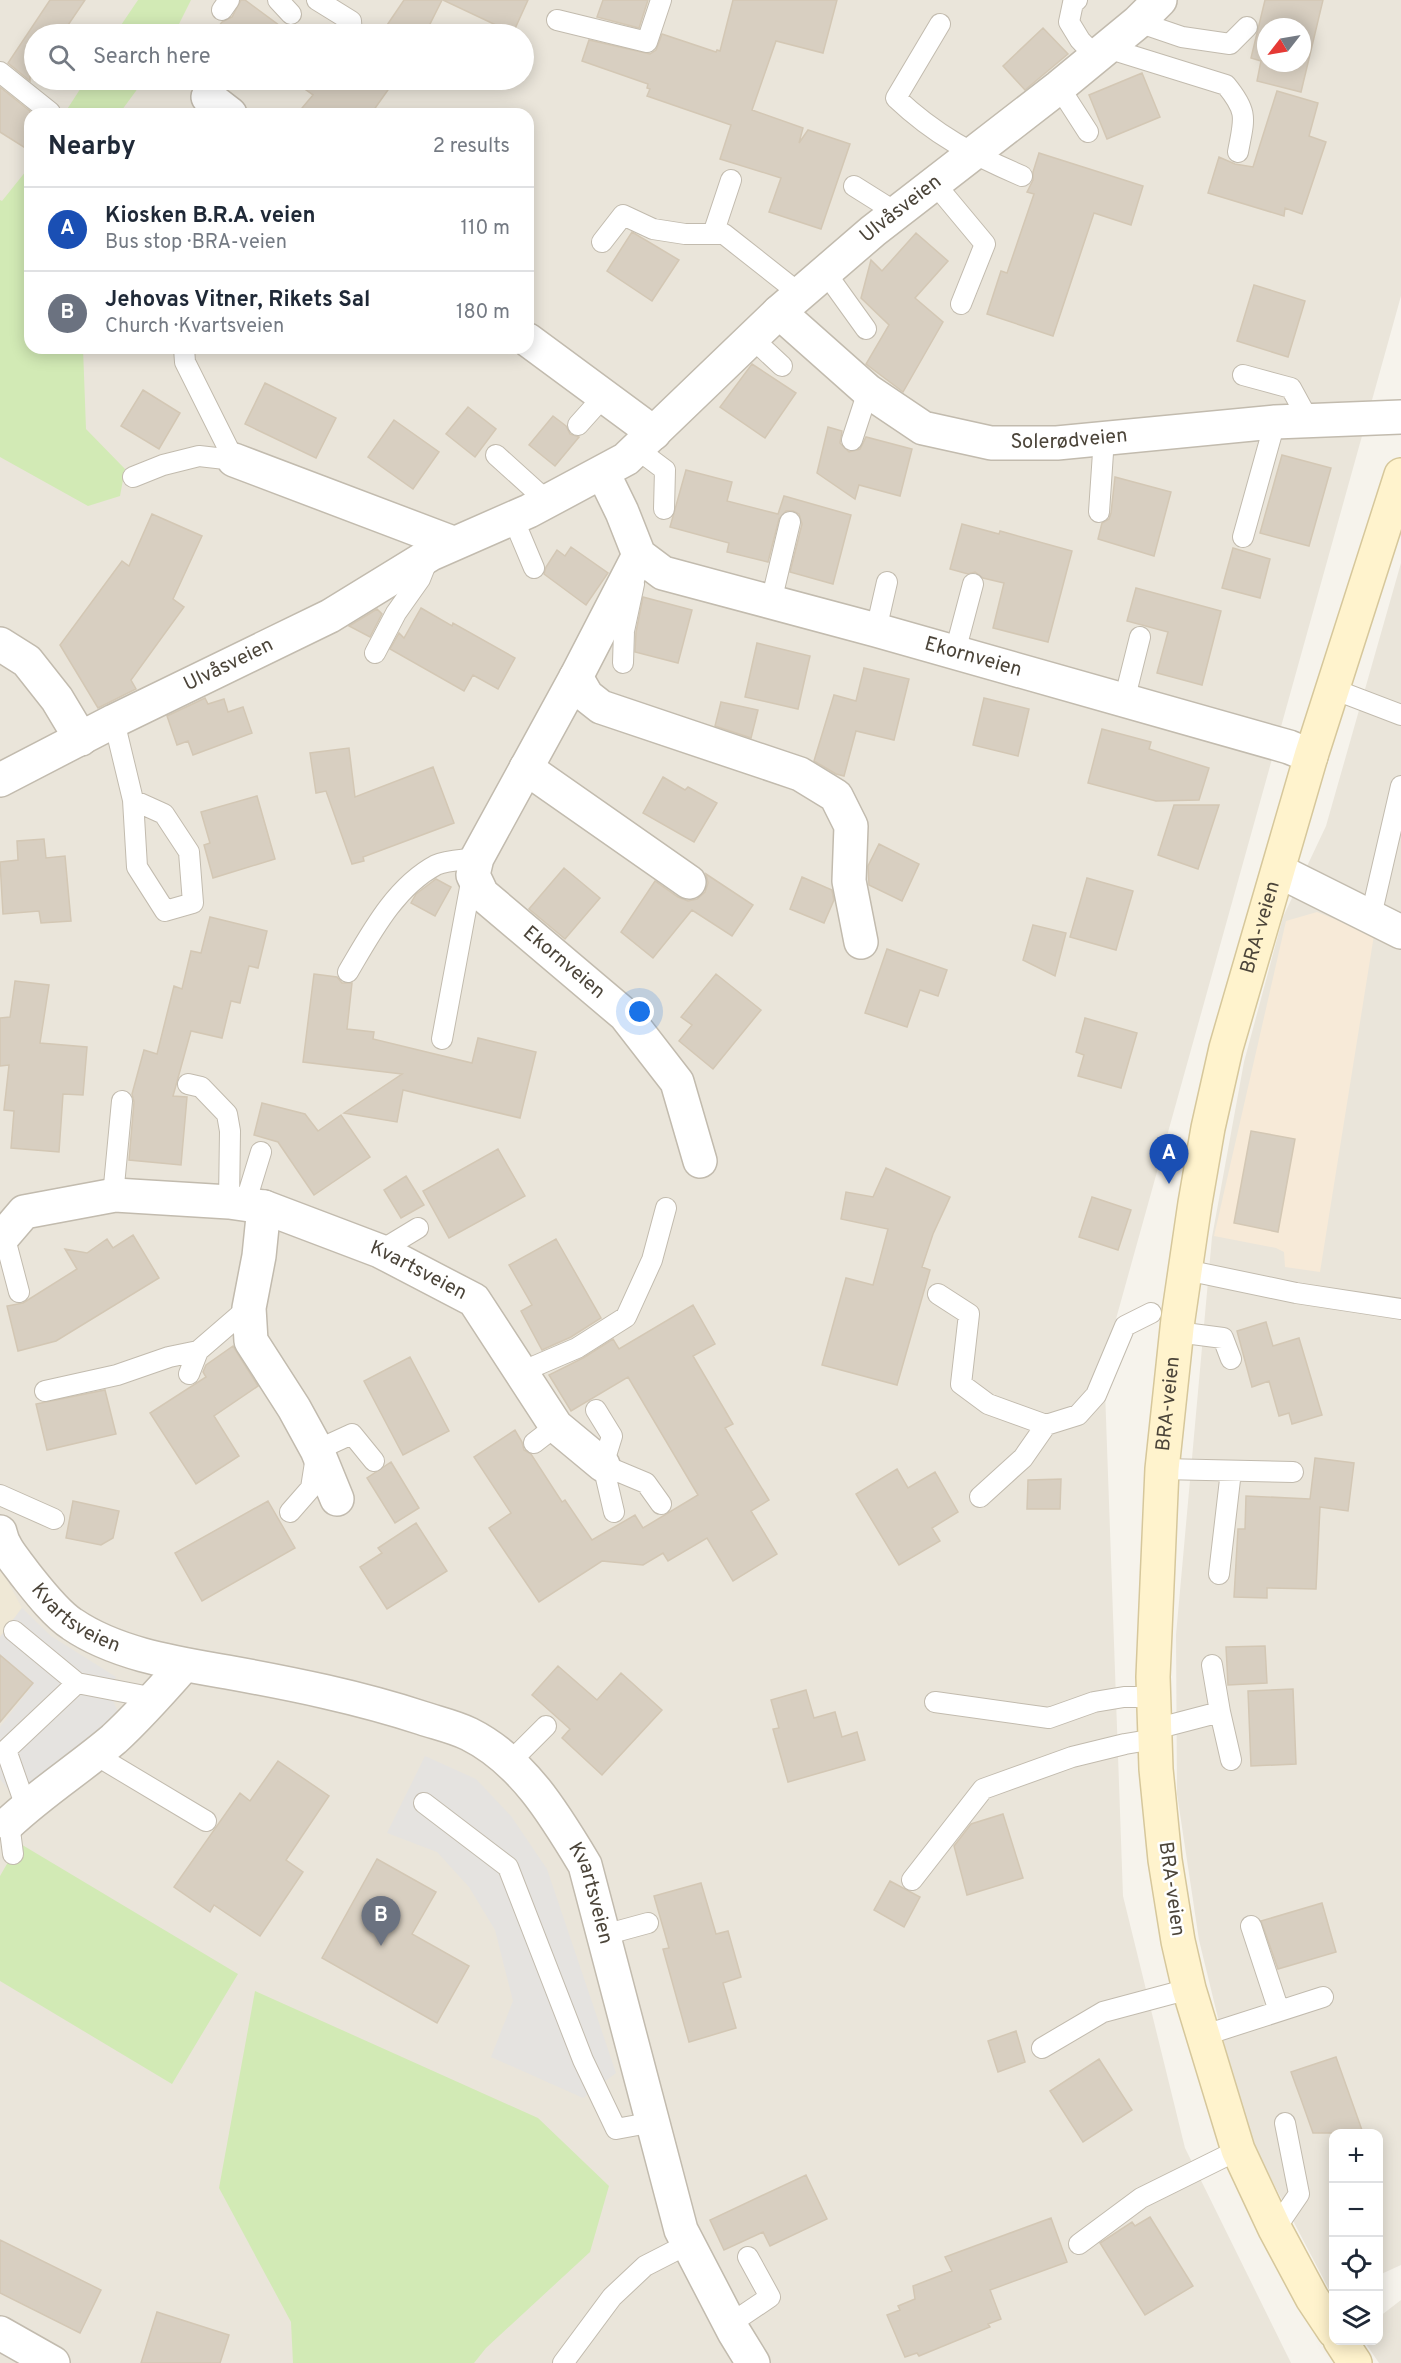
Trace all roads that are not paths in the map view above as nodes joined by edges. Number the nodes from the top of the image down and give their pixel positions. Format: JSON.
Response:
{"nodes":[{"id":1,"x":317,"y":0,"type":"edge"},
{"id":2,"x":661,"y":0,"type":"edge"},
{"id":3,"x":1077,"y":0,"type":"edge"},
{"id":4,"x":1148,"y":7,"type":"edge"},
{"id":5,"x":557,"y":20,"type":"dead end"},
{"id":6,"x":351,"y":24,"type":"edge"},
{"id":7,"x":940,"y":24,"type":"dead end"},
{"id":8,"x":1247,"y":27,"type":"dead end"},
{"id":9,"x":1102,"y":52,"type":"junction"},
{"id":10,"x":0,"y":72,"type":"edge"},
{"id":11,"x":1059,"y":87,"type":"junction"},
{"id":12,"x":45,"y":108,"type":"edge"},
{"id":13,"x":1088,"y":132,"type":"dead end"},
{"id":14,"x":1238,"y":152,"type":"dead end"},
{"id":15,"x":973,"y":155,"type":"junction"},
{"id":16,"x":1022,"y":176,"type":"dead end"},
{"id":17,"x":731,"y":180,"type":"dead end"},
{"id":18,"x":935,"y":184,"type":"junction"},
{"id":19,"x":854,"y":186,"type":"dead end"},
{"id":20,"x":897,"y":213,"type":"junction"},
{"id":21,"x":713,"y":234,"type":"junction"},
{"id":22,"x":602,"y":242,"type":"dead end"},
{"id":23,"x":825,"y":272,"type":"junction"},
{"id":24,"x":789,"y":303,"type":"junction"},
{"id":25,"x":962,"y":303,"type":"dead end"},
{"id":26,"x":866,"y":329,"type":"dead end"},
{"id":27,"x":752,"y":338,"type":"junction"},
{"id":28,"x":534,"y":344,"type":"edge"},
{"id":29,"x":181,"y":354,"type":"edge"},
{"id":30,"x":782,"y":366,"type":"dead end"},
{"id":31,"x":1243,"y":375,"type":"dead end"},
{"id":32,"x":868,"y":391,"type":"junction"},
{"id":33,"x":604,"y":396,"type":"junction"},
{"id":34,"x":1401,"y":417,"type":"edge"},
{"id":35,"x":1310,"y":421,"type":"junction"},
{"id":36,"x":1275,"y":422,"type":"junction"},
{"id":37,"x":578,"y":425,"type":"dead end"},
{"id":38,"x":1104,"y":438,"type":"junction"},
{"id":39,"x":852,"y":440,"type":"dead end"},
{"id":40,"x":645,"y":441,"type":"junction"},
{"id":41,"x":496,"y":455,"type":"dead end"},
{"id":42,"x":234,"y":460,"type":"junction"},
{"id":43,"x":603,"y":473,"type":"junction"},
{"id":44,"x":1401,"y":475,"type":"edge"},
{"id":45,"x":133,"y":477,"type":"dead end"},
{"id":46,"x":548,"y":502,"type":"junction"},
{"id":47,"x":664,"y":509,"type":"dead end"},
{"id":48,"x":1099,"y":512,"type":"dead end"},
{"id":49,"x":513,"y":518,"type":"junction"},
{"id":50,"x":790,"y":522,"type":"dead end"},
{"id":51,"x":1243,"y":537,"type":"dead end"},
{"id":52,"x":442,"y":548,"type":"junction"},
{"id":53,"x":635,"y":562,"type":"junction"},
{"id":54,"x":534,"y":568,"type":"dead end"},
{"id":55,"x":887,"y":582,"type":"dead end"},
{"id":56,"x":973,"y":584,"type":"dead end"},
{"id":57,"x":771,"y":602,"type":"junction"},
{"id":58,"x":876,"y":630,"type":"junction"},
{"id":59,"x":1140,"y":637,"type":"dead end"},
{"id":60,"x":0,"y":644,"type":"edge"},
{"id":61,"x":955,"y":652,"type":"junction"},
{"id":62,"x":375,"y":653,"type":"dead end"},
{"id":63,"x":623,"y":663,"type":"dead end"},
{"id":64,"x":576,"y":678,"type":"junction"},
{"id":65,"x":1333,"y":689,"type":"junction"},
{"id":66,"x":1124,"y":701,"type":"junction"},
{"id":67,"x":1401,"y":715,"type":"edge"},
{"id":68,"x":114,"y":721,"type":"junction"},
{"id":69,"x":81,"y":739,"type":"junction"},
{"id":70,"x":1311,"y":756,"type":"junction"},
{"id":71,"x":526,"y":768,"type":"junction"},
{"id":72,"x":0,"y":780,"type":"edge"},
{"id":73,"x":1401,"y":786,"type":"edge"},
{"id":74,"x":133,"y":800,"type":"junction"},
{"id":75,"x":475,"y":866,"type":"junction"},
{"id":76,"x":1279,"y":872,"type":"junction"},
{"id":77,"x":689,"y":882,"type":"dead end"},
{"id":78,"x":1371,"y":916,"type":"junction"},
{"id":79,"x":1401,"y":932,"type":"edge"},
{"id":80,"x":861,"y":942,"type":"dead end"},
{"id":81,"x":348,"y":972,"type":"dead end"},
{"id":82,"x":442,"y":1039,"type":"dead end"},
{"id":83,"x":188,"y":1083,"type":"dead end"},
{"id":84,"x":122,"y":1101,"type":"dead end"},
{"id":85,"x":261,"y":1152,"type":"dead end"},
{"id":86,"x":700,"y":1161,"type":"dead end"},
{"id":87,"x":113,"y":1196,"type":"junction"},
{"id":88,"x":246,"y":1204,"type":"junction"},
{"id":89,"x":666,"y":1208,"type":"dead end"},
{"id":90,"x":418,"y":1228,"type":"dead end"},
{"id":91,"x":2,"y":1238,"type":"edge"},
{"id":92,"x":380,"y":1251,"type":"junction"},
{"id":93,"x":1185,"y":1270,"type":"junction"},
{"id":94,"x":19,"y":1292,"type":"dead end"},
{"id":95,"x":938,"y":1294,"type":"dead end"},
{"id":96,"x":249,"y":1307,"type":"junction"},
{"id":97,"x":1401,"y":1309,"type":"edge"},
{"id":98,"x":1151,"y":1313,"type":"dead end"},
{"id":99,"x":1177,"y":1332,"type":"junction"},
{"id":100,"x":198,"y":1351,"type":"junction"},
{"id":101,"x":1231,"y":1359,"type":"dead end"},
{"id":102,"x":521,"y":1372,"type":"junction"},
{"id":103,"x":189,"y":1374,"type":"dead end"},
{"id":104,"x":45,"y":1391,"type":"dead end"},
{"id":105,"x":596,"y":1410,"type":"dead end"},
{"id":106,"x":1046,"y":1425,"type":"junction"},
{"id":107,"x":317,"y":1450,"type":"junction"},
{"id":108,"x":374,"y":1461,"type":"dead end"},
{"id":109,"x":603,"y":1465,"type":"junction"},
{"id":110,"x":1162,"y":1469,"type":"junction"},
{"id":111,"x":1231,"y":1471,"type":"junction"},
{"id":112,"x":1293,"y":1472,"type":"dead end"},
{"id":113,"x":0,"y":1495,"type":"edge"},
{"id":114,"x":980,"y":1497,"type":"dead end"},
{"id":115,"x":337,"y":1499,"type":"dead end"},
{"id":116,"x":661,"y":1504,"type":"dead end"},
{"id":117,"x":290,"y":1512,"type":"dead end"},
{"id":118,"x":614,"y":1512,"type":"dead end"},
{"id":119,"x":54,"y":1519,"type":"dead end"},
{"id":120,"x":0,"y":1532,"type":"edge"},
{"id":121,"x":1219,"y":1574,"type":"dead end"},
{"id":122,"x":14,"y":1630,"type":"dead end"},
{"id":123,"x":184,"y":1665,"type":"junction"},
{"id":124,"x":1212,"y":1665,"type":"dead end"},
{"id":125,"x":77,"y":1683,"type":"junction"},
{"id":126,"x":1154,"y":1697,"type":"junction"},
{"id":127,"x":155,"y":1698,"type":"junction"},
{"id":128,"x":935,"y":1702,"type":"dead end"},
{"id":129,"x":1220,"y":1712,"type":"junction"},
{"id":130,"x":546,"y":1726,"type":"dead end"},
{"id":131,"x":1155,"y":1734,"type":"junction"},
{"id":132,"x":94,"y":1754,"type":"junction"},
{"id":133,"x":1231,"y":1760,"type":"dead end"},
{"id":134,"x":510,"y":1762,"type":"junction"},
{"id":135,"x":424,"y":1803,"type":"dead end"},
{"id":136,"x":206,"y":1821,"type":"dead end"},
{"id":137,"x":16,"y":1828,"type":"joint"},
{"id":138,"x":912,"y":1880,"type":"dead end"},
{"id":139,"x":648,"y":1923,"type":"dead end"},
{"id":140,"x":1251,"y":1926,"type":"dead end"},
{"id":141,"x":604,"y":1935,"type":"junction"},
{"id":142,"x":1189,"y":1989,"type":"junction"},
{"id":143,"x":1323,"y":1997,"type":"dead end"},
{"id":144,"x":1279,"y":2011,"type":"junction"},
{"id":145,"x":1203,"y":2036,"type":"junction"},
{"id":146,"x":1042,"y":2048,"type":"dead end"},
{"id":147,"x":654,"y":2122,"type":"junction"},
{"id":148,"x":1285,"y":2123,"type":"dead end"},
{"id":149,"x":1238,"y":2150,"type":"junction"},
{"id":150,"x":1275,"y":2229,"type":"junction"},
{"id":151,"x":688,"y":2244,"type":"junction"},
{"id":152,"x":1079,"y":2244,"type":"dead end"},
{"id":153,"x":747,"y":2257,"type":"dead end"},
{"id":154,"x":730,"y":2324,"type":"junction"},
{"id":155,"x":1329,"y":2324,"type":"edge"},
{"id":156,"x":0,"y":2333,"type":"edge"},
{"id":157,"x":1343,"y":2345,"type":"edge"},
{"id":158,"x":748,"y":2361,"type":"edge"},
{"id":159,"x":53,"y":2363,"type":"edge"},
{"id":160,"x":563,"y":2363,"type":"edge"},
{"id":161,"x":1354,"y":2363,"type":"edge"}],
"edges":[{"from":1,"to":6,"type":"lane"},
{"from":2,"to":5,"type":"lane"},
{"from":3,"to":9,"type":"lane"},
{"from":4,"to":8,"type":"lane"},
{"from":4,"to":9,"type":"street","name":"Ulvåsveien"},
{"from":7,"to":15,"type":"lane"},
{"from":9,"to":11,"type":"street","name":"Ulvåsveien"},
{"from":9,"to":14,"type":"lane"},
{"from":10,"to":12,"type":"lane"},
{"from":11,"to":13,"type":"lane"},
{"from":11,"to":15,"type":"street","name":"Ulvåsveien"},
{"from":15,"to":16,"type":"lane"},
{"from":15,"to":18,"type":"street","name":"Ulvåsveien"},
{"from":17,"to":21,"type":"lane"},
{"from":18,"to":20,"type":"street","name":"Ulvåsveien"},
{"from":18,"to":25,"type":"lane"},
{"from":19,"to":20,"type":"lane"},
{"from":20,"to":23,"type":"street","name":"Ulvåsveien"},
{"from":21,"to":22,"type":"lane"},
{"from":21,"to":24,"type":"lane"},
{"from":23,"to":24,"type":"street","name":"Ulvåsveien"},
{"from":23,"to":26,"type":"lane"},
{"from":24,"to":27,"type":"street","name":"Ulvåsveien"},
{"from":24,"to":32,"type":"street","name":"Solerødveien"},
{"from":27,"to":30,"type":"lane"},
{"from":27,"to":40,"type":"street","name":"Ulvåsveien"},
{"from":28,"to":33,"type":"street"},
{"from":29,"to":42,"type":"lane"},
{"from":31,"to":35,"type":"lane"},
{"from":32,"to":38,"type":"street","name":"Solerødveien"},
{"from":32,"to":39,"type":"lane"},
{"from":33,"to":37,"type":"lane"},
{"from":33,"to":40,"type":"street"},
{"from":34,"to":35,"type":"street","name":"Solerødveien"},
{"from":35,"to":36,"type":"street","name":"Solerødveien"},
{"from":36,"to":38,"type":"street","name":"Solerødveien"},
{"from":36,"to":51,"type":"lane"},
{"from":38,"to":48,"type":"lane"},
{"from":40,"to":43,"type":"street","name":"Ulvåsveien"},
{"from":40,"to":47,"type":"lane"},
{"from":41,"to":46,"type":"lane"},
{"from":42,"to":45,"type":"lane"},
{"from":42,"to":52,"type":"street"},
{"from":43,"to":46,"type":"street","name":"Ulvåsveien"},
{"from":43,"to":53,"type":"street"},
{"from":44,"to":65,"type":"main road","name":"BRA-veien"},
{"from":46,"to":49,"type":"street","name":"Ulvåsveien"},
{"from":49,"to":52,"type":"street","name":"Ulvåsveien"},
{"from":49,"to":54,"type":"lane"},
{"from":50,"to":57,"type":"lane"},
{"from":52,"to":62,"type":"lane"},
{"from":52,"to":68,"type":"street","name":"Ulvåsveien"},
{"from":53,"to":57,"type":"street","name":"Ekornveien"},
{"from":53,"to":63,"type":"lane"},
{"from":53,"to":64,"type":"street"},
{"from":55,"to":58,"type":"lane"},
{"from":56,"to":61,"type":"lane"},
{"from":57,"to":58,"type":"street","name":"Ekornveien"},
{"from":58,"to":61,"type":"street","name":"Ekornveien"},
{"from":59,"to":66,"type":"lane"},
{"from":60,"to":69,"type":"street"},
{"from":61,"to":66,"type":"street","name":"Ekornveien"},
{"from":64,"to":71,"type":"street"},
{"from":64,"to":80,"type":"street"},
{"from":65,"to":67,"type":"lane"},
{"from":65,"to":70,"type":"main road","name":"BRA-veien"},
{"from":66,"to":70,"type":"street","name":"Ekornveien"},
{"from":68,"to":69,"type":"street","name":"Ulvåsveien"},
{"from":68,"to":74,"type":"lane"},
{"from":69,"to":72,"type":"street","name":"Ulvåsveien"},
{"from":70,"to":76,"type":"main road","name":"BRA-veien"},
{"from":71,"to":75,"type":"street"},
{"from":71,"to":77,"type":"street"},
{"from":73,"to":78,"type":"lane"},
{"from":74,"to":74,"type":"lane"},
{"from":75,"to":81,"type":"lane"},
{"from":75,"to":82,"type":"lane"},
{"from":75,"to":86,"type":"street","name":"Ekornveien"},
{"from":76,"to":78,"type":"street"},
{"from":76,"to":93,"type":"main road","name":"BRA-veien"},
{"from":78,"to":79,"type":"street"},
{"from":83,"to":88,"type":"lane"},
{"from":84,"to":87,"type":"lane"},
{"from":85,"to":88,"type":"lane"},
{"from":87,"to":88,"type":"street","name":"Kvartsveien"},
{"from":87,"to":91,"type":"street","name":"Kvartsveien"},
{"from":88,"to":92,"type":"street","name":"Kvartsveien"},
{"from":88,"to":96,"type":"street"},
{"from":89,"to":102,"type":"lane"},
{"from":90,"to":92,"type":"lane"},
{"from":91,"to":94,"type":"lane"},
{"from":92,"to":102,"type":"street","name":"Kvartsveien"},
{"from":93,"to":97,"type":"lane"},
{"from":93,"to":99,"type":"main road","name":"BRA-veien"},
{"from":95,"to":106,"type":"lane"},
{"from":96,"to":100,"type":"lane"},
{"from":96,"to":107,"type":"street"},
{"from":98,"to":106,"type":"lane"},
{"from":99,"to":101,"type":"lane"},
{"from":99,"to":110,"type":"main road","name":"BRA-veien"},
{"from":100,"to":103,"type":"lane"},
{"from":100,"to":104,"type":"lane"},
{"from":102,"to":109,"type":"street","name":"Kvartsveien"},
{"from":105,"to":109,"type":"lane"},
{"from":106,"to":114,"type":"lane"},
{"from":107,"to":108,"type":"lane"},
{"from":107,"to":115,"type":"street"},
{"from":107,"to":117,"type":"lane"},
{"from":109,"to":116,"type":"lane"},
{"from":109,"to":118,"type":"lane"},
{"from":110,"to":111,"type":"lane"},
{"from":110,"to":126,"type":"main road","name":"BRA-veien"},
{"from":111,"to":112,"type":"lane"},
{"from":111,"to":121,"type":"lane"},
{"from":113,"to":119,"type":"lane"},
{"from":120,"to":123,"type":"street","name":"Kvartsveien"},
{"from":122,"to":125,"type":"lane"},
{"from":123,"to":127,"type":"street"},
{"from":123,"to":134,"type":"street","name":"Kvartsveien"},
{"from":124,"to":129,"type":"lane"},
{"from":125,"to":127,"type":"lane"},
{"from":125,"to":137,"type":"lane"},
{"from":126,"to":128,"type":"lane"},
{"from":126,"to":131,"type":"main road","name":"BRA-veien"},
{"from":127,"to":132,"type":"street"},
{"from":129,"to":131,"type":"lane"},
{"from":129,"to":133,"type":"lane"},
{"from":130,"to":134,"type":"lane"},
{"from":131,"to":138,"type":"lane"},
{"from":131,"to":142,"type":"main road","name":"BRA-veien"},
{"from":132,"to":136,"type":"lane"},
{"from":132,"to":137,"type":"street"},
{"from":134,"to":141,"type":"street","name":"Kvartsveien"},
{"from":135,"to":147,"type":"lane"},
{"from":139,"to":141,"type":"lane"},
{"from":140,"to":144,"type":"lane"},
{"from":141,"to":147,"type":"street","name":"Kvartsveien"},
{"from":142,"to":145,"type":"main road","name":"BRA-veien"},
{"from":142,"to":146,"type":"lane"},
{"from":143,"to":144,"type":"lane"},
{"from":144,"to":145,"type":"lane"},
{"from":145,"to":149,"type":"main road","name":"BRA-veien"},
{"from":147,"to":151,"type":"street","name":"Kvartsveien"},
{"from":148,"to":150,"type":"lane"},
{"from":149,"to":150,"type":"main road","name":"BRA-veien"},
{"from":149,"to":152,"type":"lane"},
{"from":150,"to":155,"type":"main road","name":"BRA-veien"},
{"from":151,"to":154,"type":"street","name":"Kvartsveien"},
{"from":151,"to":160,"type":"lane"},
{"from":153,"to":154,"type":"lane"},
{"from":154,"to":158,"type":"street","name":"Kvartsveien"},
{"from":156,"to":159,"type":"street"},
{"from":157,"to":161,"type":"main road"}]}
